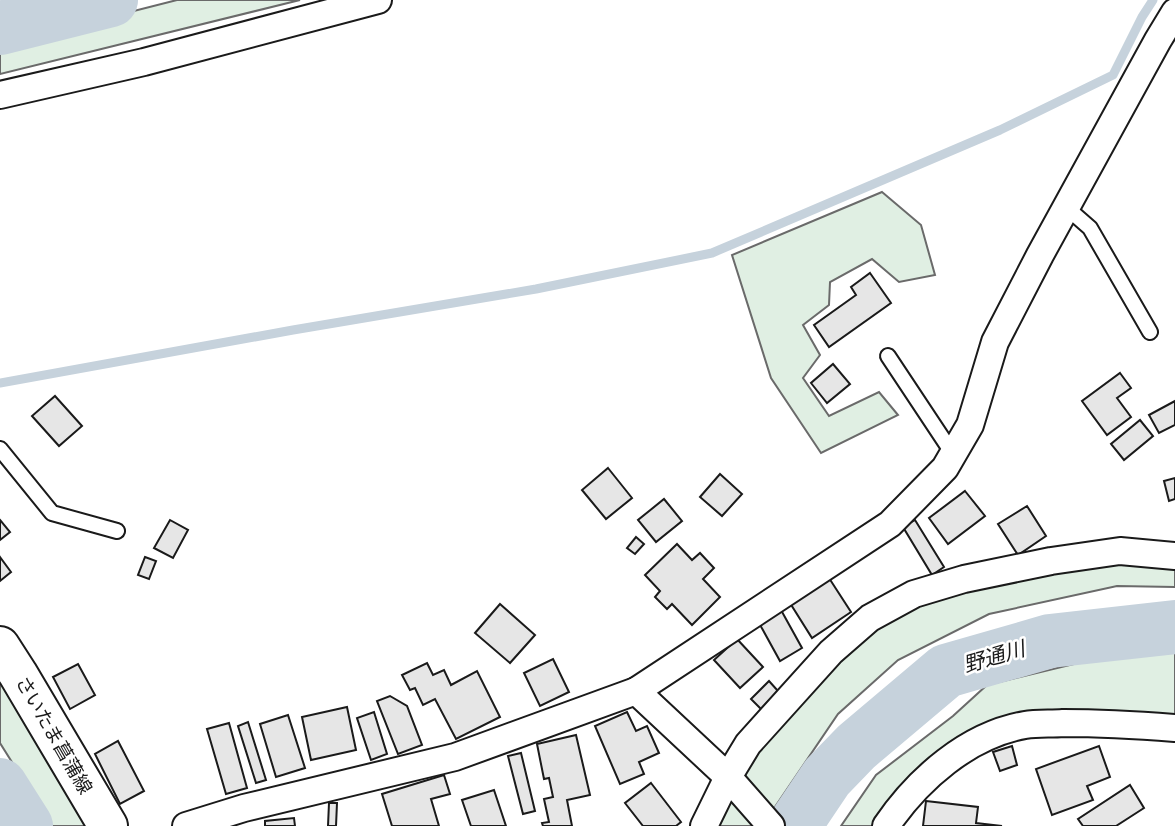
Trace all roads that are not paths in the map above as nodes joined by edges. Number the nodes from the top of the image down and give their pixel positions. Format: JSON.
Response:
{"nodes":[{"id":1,"x":378,"y":0,"type":"edge"},
{"id":2,"x":1175,"y":12,"type":"edge"},
{"id":3,"x":0,"y":96,"type":"edge"},
{"id":4,"x":1066,"y":207,"type":"junction"},
{"id":5,"x":1150,"y":332,"type":"dead end"},
{"id":6,"x":888,"y":356,"type":"dead end"},
{"id":7,"x":0,"y":449,"type":"edge"},
{"id":8,"x":953,"y":454,"type":"junction"},
{"id":9,"x":117,"y":531,"type":"dead end"},
{"id":10,"x":1175,"y":556,"type":"edge"},
{"id":11,"x":0,"y":646,"type":"edge"},
{"id":12,"x":636,"y":691,"type":"junction"},
{"id":13,"x":1175,"y":728,"type":"edge"},
{"id":14,"x":730,"y":779,"type":"junction"},
{"id":15,"x":108,"y":826,"type":"edge"},
{"id":16,"x":186,"y":826,"type":"edge"},
{"id":17,"x":704,"y":826,"type":"edge"},
{"id":18,"x":771,"y":826,"type":"edge"},
{"id":19,"x":886,"y":826,"type":"edge"}],
"edges":[{"from":1,"to":3,"type":"street"},
{"from":2,"to":4,"type":"street"},
{"from":4,"to":5,"type":"lane"},
{"from":4,"to":8,"type":"street"},
{"from":6,"to":8,"type":"lane"},
{"from":7,"to":9,"type":"lane"},
{"from":8,"to":12,"type":"street"},
{"from":10,"to":14,"type":"street"},
{"from":11,"to":15,"type":"main road","name":"さいたま菖蒲線"},
{"from":12,"to":14,"type":"street"},
{"from":12,"to":16,"type":"street"},
{"from":13,"to":19,"type":"street"},
{"from":14,"to":17,"type":"street"},
{"from":14,"to":18,"type":"street"}]}
